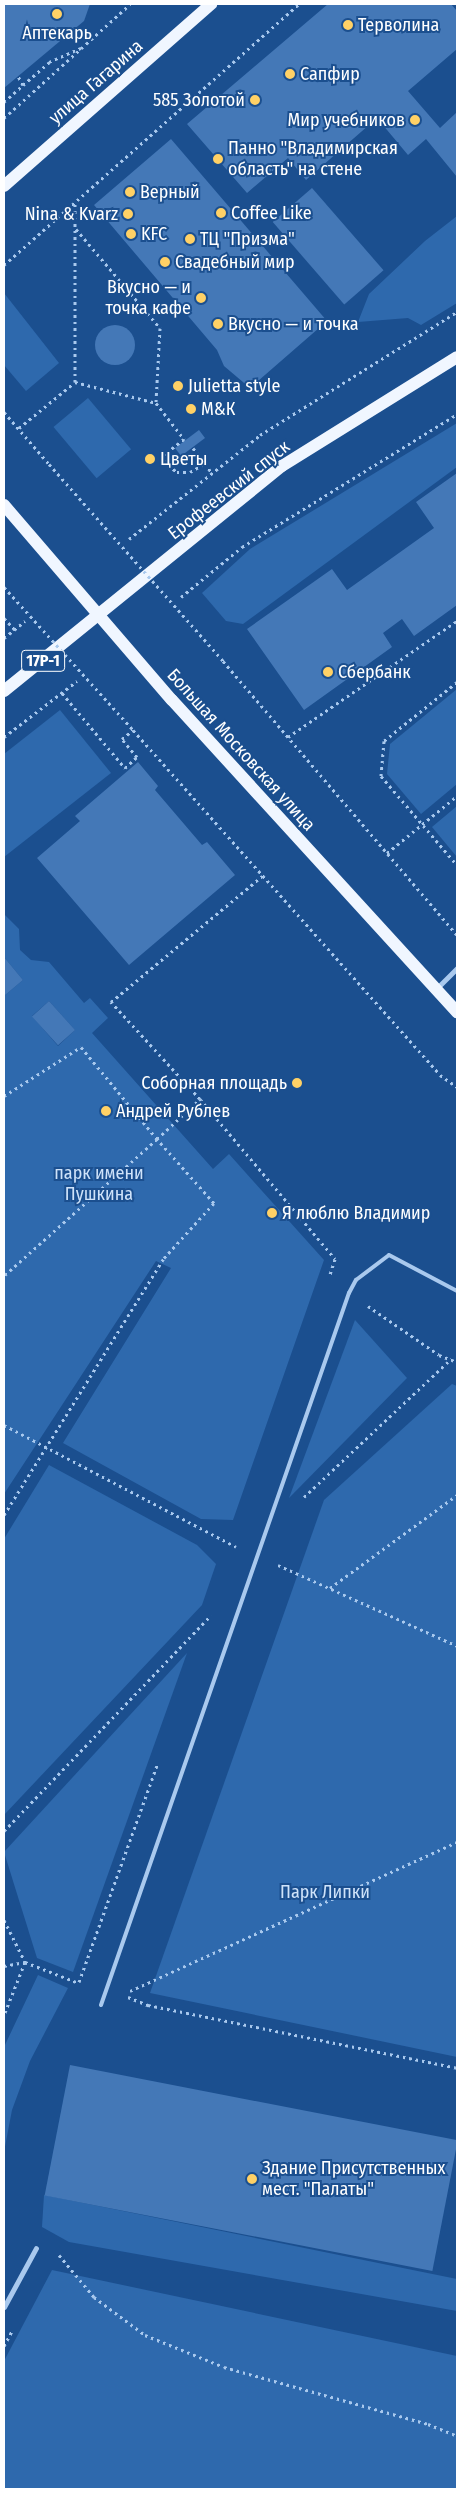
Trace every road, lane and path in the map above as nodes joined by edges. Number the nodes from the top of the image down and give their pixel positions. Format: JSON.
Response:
{"nodes":[{"id":1,"x":130,"y":4,"type":"edge"},
{"id":2,"x":211,"y":4,"type":"edge"},
{"id":3,"x":299,"y":4,"type":"edge"},
{"id":4,"x":84,"y":46,"type":"junction"},
{"id":5,"x":18,"y":76,"type":"dead end"},
{"id":6,"x":23,"y":85,"type":"junction"},
{"id":7,"x":4,"y":102,"type":"edge"},
{"id":8,"x":4,"y":118,"type":"edge"},
{"id":9,"x":4,"y":186,"type":"edge"},
{"id":10,"x":75,"y":200,"type":"junction"},
{"id":11,"x":76,"y":229,"type":"junction"},
{"id":12,"x":4,"y":265,"type":"edge"},
{"id":13,"x":457,"y":312,"type":"edge"},
{"id":14,"x":457,"y":357,"type":"edge"},
{"id":15,"x":75,"y":382,"type":"junction"},
{"id":16,"x":156,"y":403,"type":"junction"},
{"id":17,"x":4,"y":412,"type":"edge"},
{"id":18,"x":457,"y":414,"type":"edge"},
{"id":19,"x":19,"y":428,"type":"junction"},
{"id":20,"x":193,"y":448,"type":"dead end"},
{"id":21,"x":204,"y":464,"type":"junction"},
{"id":22,"x":211,"y":472,"type":"junction"},
{"id":23,"x":4,"y":506,"type":"edge"},
{"id":24,"x":129,"y":539,"type":"dead end"},
{"id":25,"x":4,"y":587,"type":"edge"},
{"id":26,"x":180,"y":597,"type":"dead end"},
{"id":27,"x":4,"y":618,"type":"edge"},
{"id":28,"x":25,"y":621,"type":"dead end"},
{"id":29,"x":457,"y":621,"type":"edge"},
{"id":30,"x":15,"y":630,"type":"junction"},
{"id":31,"x":4,"y":638,"type":"edge"},
{"id":32,"x":77,"y":681,"type":"dead end"},
{"id":33,"x":457,"y":682,"type":"edge"},
{"id":34,"x":4,"y":691,"type":"edge"},
{"id":35,"x":62,"y":693,"type":"junction"},
{"id":36,"x":133,"y":730,"type":"junction"},
{"id":37,"x":4,"y":737,"type":"edge"},
{"id":38,"x":288,"y":738,"type":"junction"},
{"id":39,"x":457,"y":796,"type":"edge"},
{"id":40,"x":422,"y":824,"type":"junction"},
{"id":41,"x":387,"y":853,"type":"junction"},
{"id":42,"x":457,"y":865,"type":"edge"},
{"id":43,"x":262,"y":876,"type":"junction"},
{"id":44,"x":457,"y":935,"type":"edge"},
{"id":45,"x":457,"y":968,"type":"edge"},
{"id":46,"x":435,"y":990,"type":"junction"},
{"id":47,"x":457,"y":1012,"type":"edge"},
{"id":48,"x":457,"y":1086,"type":"edge"},
{"id":49,"x":4,"y":1096,"type":"edge"},
{"id":50,"x":200,"y":1099,"type":"junction"},
{"id":51,"x":157,"y":1140,"type":"junction"},
{"id":52,"x":4,"y":1276,"type":"edge"},
{"id":53,"x":457,"y":1291,"type":"edge"},
{"id":54,"x":349,"y":1293,"type":"junction"},
{"id":55,"x":451,"y":1359,"type":"junction"},
{"id":56,"x":457,"y":1362,"type":"edge"},
{"id":57,"x":4,"y":1425,"type":"edge"},
{"id":58,"x":45,"y":1448,"type":"junction"},
{"id":59,"x":457,"y":1495,"type":"edge"},
{"id":60,"x":298,"y":1502,"type":"dead end"},
{"id":61,"x":4,"y":1515,"type":"edge"},
{"id":62,"x":257,"y":1556,"type":"junction"},
{"id":63,"x":330,"y":1588,"type":"junction"},
{"id":64,"x":240,"y":1606,"type":"junction"},
{"id":65,"x":457,"y":1646,"type":"edge"},
{"id":66,"x":160,"y":1759,"type":"dead end"},
{"id":67,"x":4,"y":1831,"type":"edge"},
{"id":68,"x":457,"y":1842,"type":"edge"},
{"id":69,"x":4,"y":1920,"type":"edge"},
{"id":70,"x":24,"y":1962,"type":"junction"},
{"id":71,"x":4,"y":1966,"type":"edge"},
{"id":72,"x":79,"y":1982,"type":"junction"},
{"id":73,"x":105,"y":1992,"type":"junction"},
{"id":74,"x":101,"y":2005,"type":"dead end"},
{"id":75,"x":4,"y":2015,"type":"edge"},
{"id":76,"x":457,"y":2068,"type":"edge"},
{"id":77,"x":36,"y":2248,"type":"dead end"},
{"id":78,"x":56,"y":2251,"type":"dead end"},
{"id":79,"x":4,"y":2307,"type":"edge"},
{"id":80,"x":457,"y":2436,"type":"edge"}],
"edges":[{"from":1,"to":4,"type":"path"},
{"from":2,"to":9,"type":"main road","name":"улица Гагарина"},
{"from":3,"to":10,"type":"path"},
{"from":4,"to":6,"type":"path"},
{"from":4,"to":8,"type":"path"},
{"from":5,"to":6,"type":"path"},
{"from":6,"to":7,"type":"path"},
{"from":10,"to":11,"type":"path"},
{"from":10,"to":12,"type":"path"},
{"from":11,"to":15,"type":"path"},
{"from":11,"to":16,"type":"path"},
{"from":13,"to":22,"type":"path"},
{"from":14,"to":34,"type":"main road","name":"Ерофеевский спуск","number":"17Р-1"},
{"from":15,"to":16,"type":"path"},
{"from":15,"to":19,"type":"path"},
{"from":16,"to":21,"type":"path"},
{"from":17,"to":19,"type":"path"},
{"from":18,"to":26,"type":"path"},
{"from":19,"to":38,"type":"path","bridge":true},
{"from":20,"to":21,"type":"path"},
{"from":21,"to":22,"type":"path"},
{"from":22,"to":24,"type":"path"},
{"from":23,"to":46,"type":"main road","name":"Большая Московская улица","bridge":true},
{"from":25,"to":36,"type":"path","bridge":true},
{"from":27,"to":30,"type":"path"},
{"from":28,"to":30,"type":"path"},
{"from":29,"to":38,"type":"path"},
{"from":30,"to":31,"type":"path"},
{"from":32,"to":35,"type":"path"},
{"from":33,"to":40,"type":"path"},
{"from":35,"to":36,"type":"path"},
{"from":35,"to":37,"type":"path"},
{"from":36,"to":43,"type":"path"},
{"from":38,"to":41,"type":"path"},
{"from":39,"to":40,"type":"path"},
{"from":40,"to":41,"type":"path"},
{"from":40,"to":42,"type":"path"},
{"from":41,"to":44,"type":"path"},
{"from":43,"to":48,"type":"path"},
{"from":43,"to":50,"type":"path"},
{"from":45,"to":46,"type":"street"},
{"from":46,"to":47,"type":"main road","name":"Большая Московская улица"},
{"from":49,"to":51,"type":"path"},
{"from":50,"to":51,"type":"path"},
{"from":50,"to":54,"type":"path"},
{"from":51,"to":52,"type":"path"},
{"from":51,"to":58,"type":"path"},
{"from":53,"to":54,"type":"lane"},
{"from":54,"to":55,"type":"path"},
{"from":54,"to":62,"type":"lane"},
{"from":55,"to":56,"type":"path"},
{"from":55,"to":60,"type":"path"},
{"from":57,"to":58,"type":"path"},
{"from":58,"to":61,"type":"path"},
{"from":58,"to":62,"type":"path"},
{"from":59,"to":63,"type":"path"},
{"from":62,"to":63,"type":"path"},
{"from":62,"to":64,"type":"lane"},
{"from":63,"to":65,"type":"path"},
{"from":64,"to":67,"type":"path"},
{"from":64,"to":73,"type":"lane"},
{"from":66,"to":72,"type":"path"},
{"from":68,"to":76,"type":"path"},
{"from":69,"to":70,"type":"path"},
{"from":70,"to":71,"type":"path"},
{"from":70,"to":72,"type":"path"},
{"from":70,"to":75,"type":"path"},
{"from":72,"to":73,"type":"path"},
{"from":73,"to":74,"type":"lane"},
{"from":77,"to":79,"type":"street"},
{"from":78,"to":80,"type":"path"}]}
